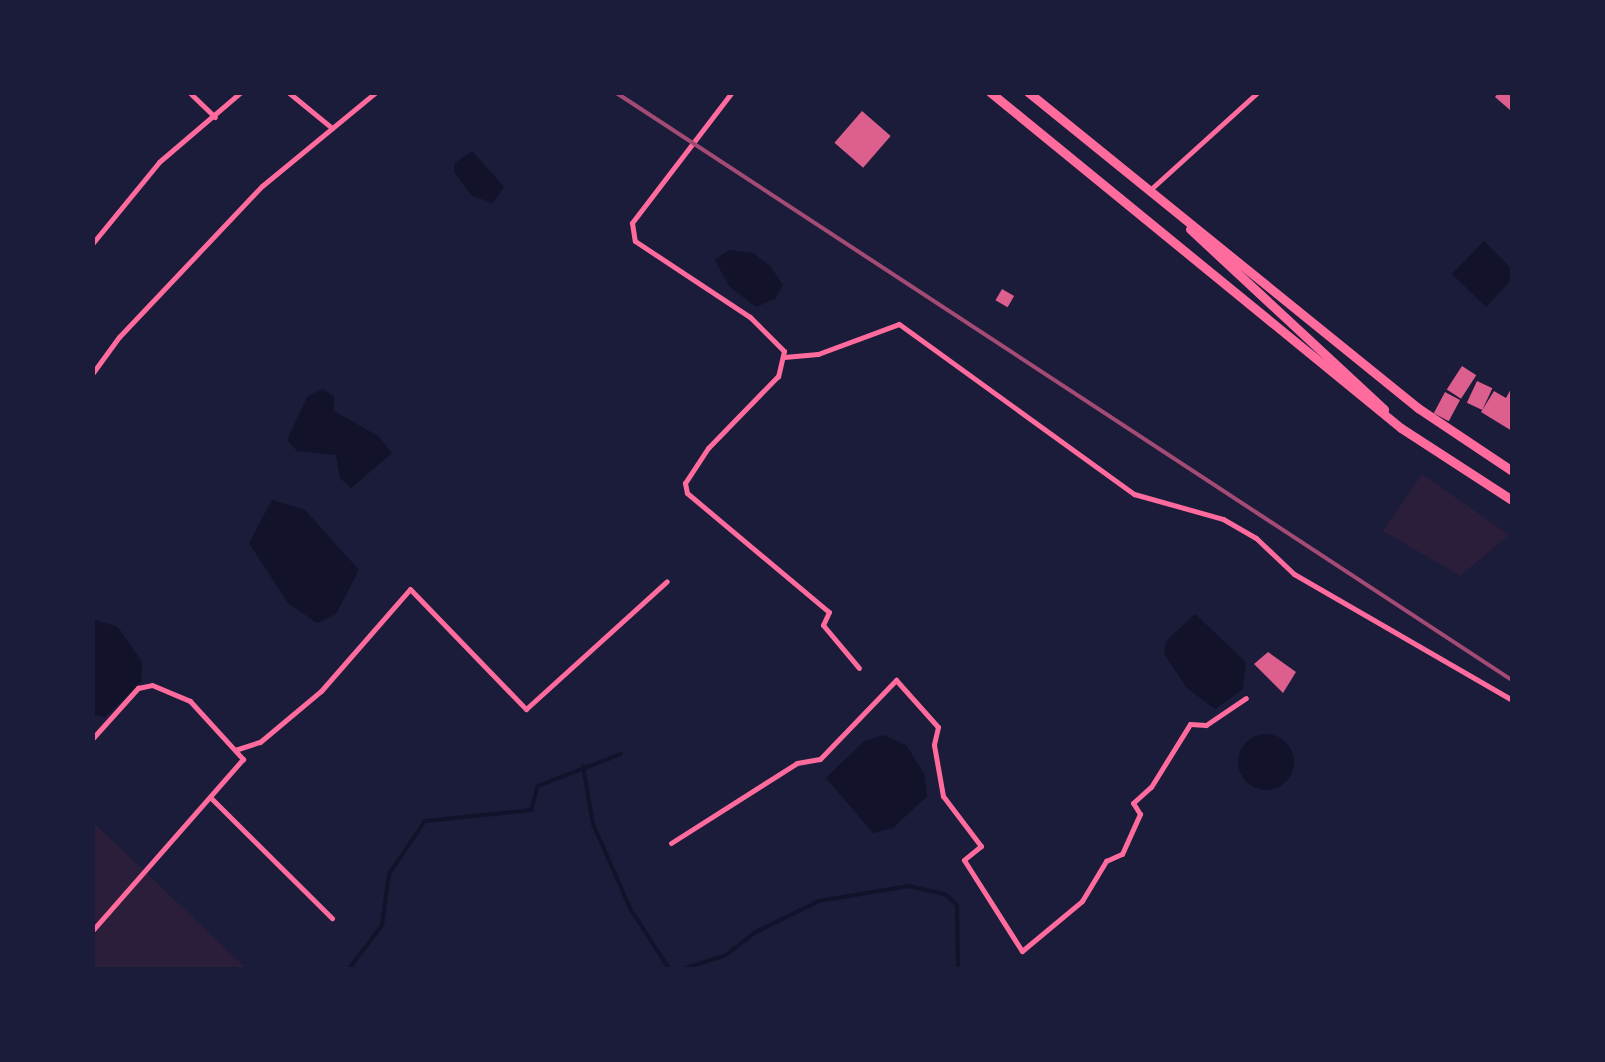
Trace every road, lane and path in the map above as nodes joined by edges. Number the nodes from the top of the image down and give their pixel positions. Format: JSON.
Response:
{"nodes":[{"id":1,"x":190,"y":92,"type":"edge"},
{"id":2,"x":241,"y":92,"type":"edge"},
{"id":3,"x":288,"y":92,"type":"edge"},
{"id":4,"x":376,"y":92,"type":"edge"},
{"id":5,"x":732,"y":92,"type":"edge"},
{"id":6,"x":990,"y":92,"type":"edge"},
{"id":7,"x":1028,"y":92,"type":"edge"},
{"id":8,"x":1258,"y":92,"type":"edge"},
{"id":9,"x":214,"y":117,"type":"junction"},
{"id":10,"x":332,"y":128,"type":"junction"},
{"id":11,"x":1151,"y":190,"type":"junction"},
{"id":12,"x":1172,"y":208,"type":"junction"},
{"id":13,"x":92,"y":244,"type":"edge"},
{"id":14,"x":784,"y":357,"type":"junction"},
{"id":15,"x":92,"y":374,"type":"edge"},
{"id":16,"x":1401,"y":428,"type":"junction"},
{"id":17,"x":1512,"y":471,"type":"edge"},
{"id":18,"x":1512,"y":500,"type":"edge"},
{"id":19,"x":667,"y":580,"type":"dead end"},
{"id":20,"x":859,"y":668,"type":"dead end"},
{"id":21,"x":1246,"y":698,"type":"dead end"},
{"id":22,"x":1512,"y":700,"type":"edge"},
{"id":23,"x":92,"y":739,"type":"edge"},
{"id":24,"x":235,"y":750,"type":"junction"},
{"id":25,"x":209,"y":796,"type":"junction"},
{"id":26,"x":671,"y":843,"type":"dead end"},
{"id":27,"x":332,"y":918,"type":"dead end"},
{"id":28,"x":93,"y":929,"type":"edge"},
{"id":29,"x":92,"y":938,"type":"edge"}],
"edges":[{"from":1,"to":9,"type":"street"},
{"from":2,"to":9,"type":"street"},
{"from":3,"to":10,"type":"street"},
{"from":4,"to":10,"type":"street"},
{"from":5,"to":14,"type":"street"},
{"from":6,"to":16,"type":"highway"},
{"from":7,"to":11,"type":"highway"},
{"from":8,"to":11,"type":"street"},
{"from":9,"to":13,"type":"street"},
{"from":10,"to":15,"type":"street"},
{"from":11,"to":12,"type":"highway"},
{"from":12,"to":16,"type":"highway"},
{"from":12,"to":17,"type":"highway"},
{"from":14,"to":20,"type":"street"},
{"from":14,"to":22,"type":"street"},
{"from":16,"to":18,"type":"highway"},
{"from":19,"to":24,"type":"street"},
{"from":21,"to":26,"type":"street"},
{"from":23,"to":24,"type":"street"},
{"from":24,"to":25,"type":"street"},
{"from":25,"to":27,"type":"street"},
{"from":25,"to":28,"type":"street"},
{"from":28,"to":29,"type":"street"}]}
